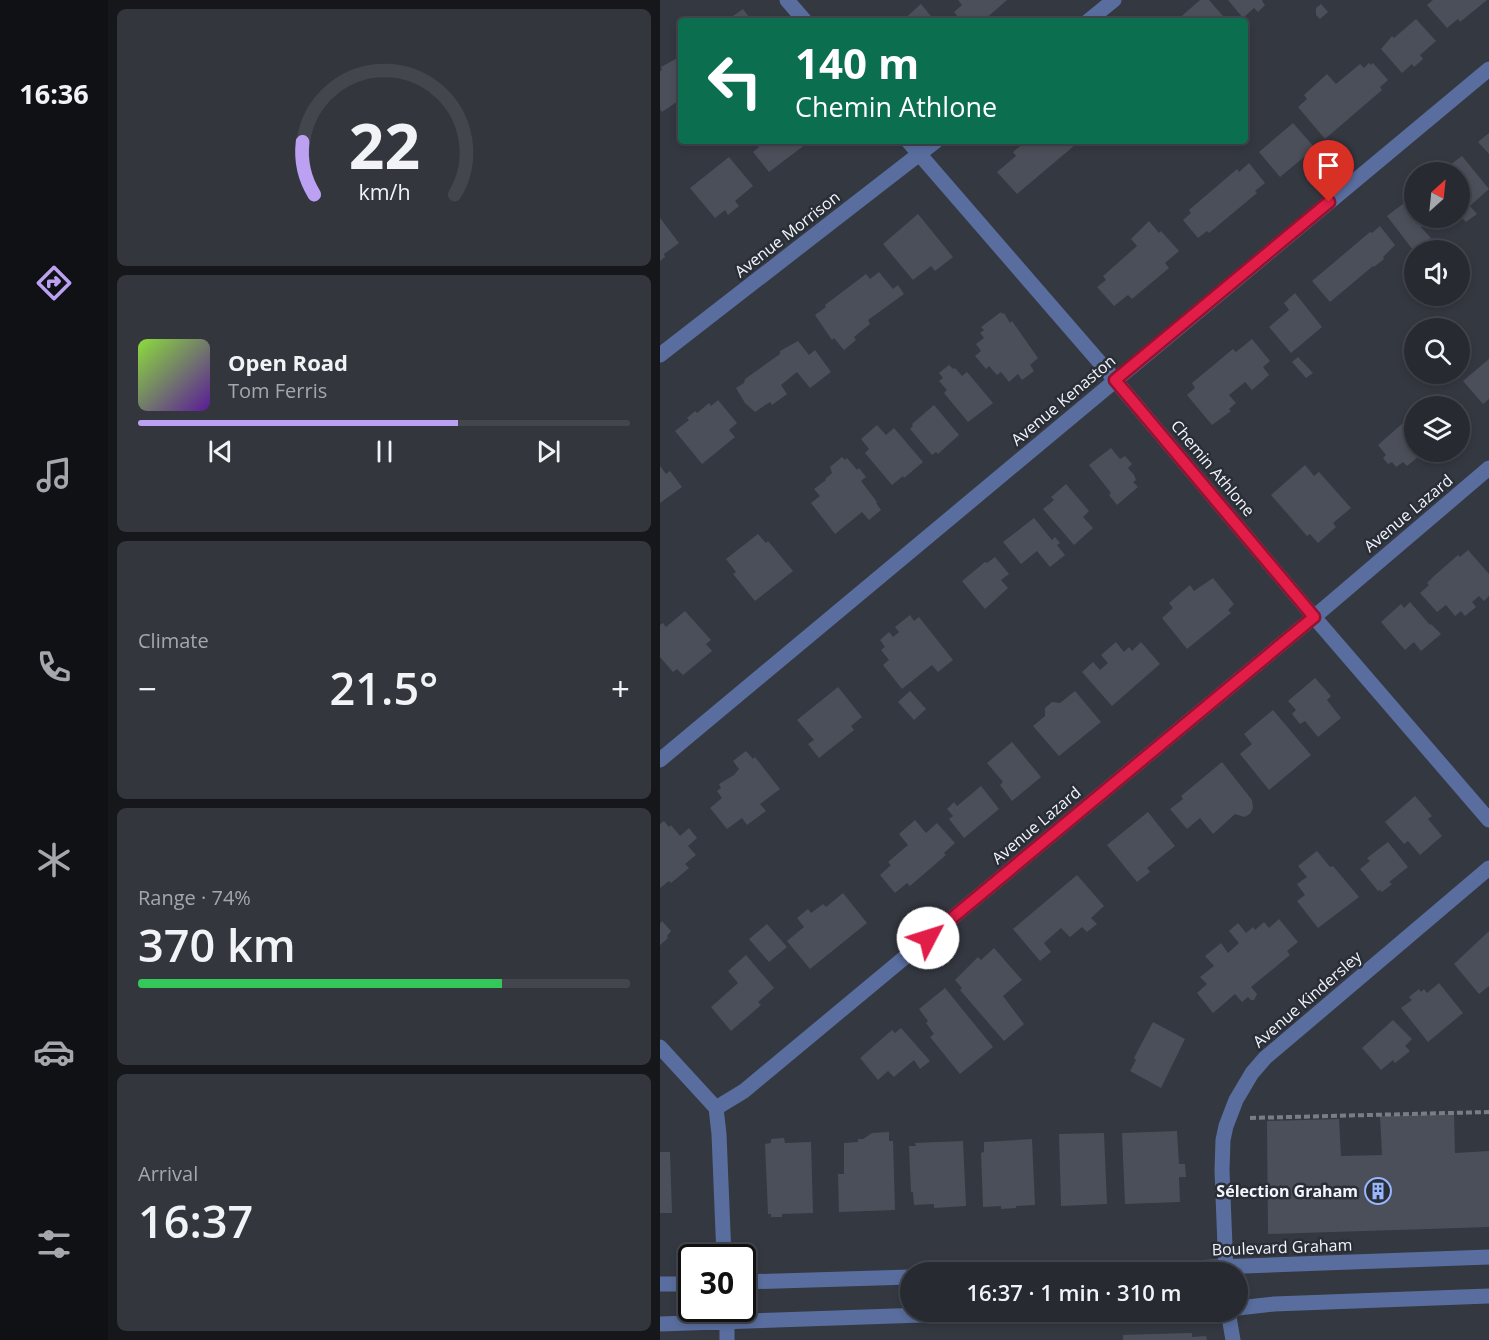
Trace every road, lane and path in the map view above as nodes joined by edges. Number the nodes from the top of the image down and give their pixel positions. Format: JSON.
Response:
{"nodes":[{"id":1,"x":787,"y":0,"type":"edge"},
{"id":2,"x":1114,"y":0,"type":"edge"},
{"id":3,"x":802,"y":18,"type":"edge"},
{"id":4,"x":1092,"y":18,"type":"edge"},
{"id":5,"x":1489,"y":69,"type":"edge"},
{"id":6,"x":911,"y":144,"type":"edge"},
{"id":7,"x":932,"y":144,"type":"edge"},
{"id":8,"x":919,"y":154,"type":"junction"},
{"id":9,"x":660,"y":355,"type":"edge"},
{"id":10,"x":1115,"y":380,"type":"junction"},
{"id":11,"x":1489,"y":468,"type":"edge"},
{"id":12,"x":1314,"y":617,"type":"junction"},
{"id":13,"x":660,"y":760,"type":"edge"},
{"id":14,"x":1489,"y":820,"type":"edge"},
{"id":15,"x":1489,"y":868,"type":"edge"},
{"id":16,"x":660,"y":1047,"type":"edge"},
{"id":17,"x":716,"y":1108,"type":"junction"},
{"id":18,"x":1489,"y":1112,"type":"edge"},
{"id":19,"x":1242,"y":1119,"type":"dead end"},
{"id":20,"x":723,"y":1244,"type":"edge"},
{"id":21,"x":1489,"y":1257,"type":"edge"},
{"id":22,"x":1226,"y":1262,"type":"edge"},
{"id":23,"x":1248,"y":1269,"type":"edge"},
{"id":24,"x":900,"y":1277,"type":"edge"},
{"id":25,"x":756,"y":1282,"type":"edge"},
{"id":26,"x":660,"y":1284,"type":"edge"},
{"id":27,"x":678,"y":1284,"type":"edge"},
{"id":28,"x":1489,"y":1296,"type":"edge"},
{"id":29,"x":1248,"y":1307,"type":"edge"},
{"id":30,"x":900,"y":1313,"type":"edge"},
{"id":31,"x":756,"y":1315,"type":"edge"},
{"id":32,"x":678,"y":1322,"type":"edge"},
{"id":33,"x":727,"y":1322,"type":"edge"},
{"id":34,"x":1230,"y":1322,"type":"edge"},
{"id":35,"x":660,"y":1324,"type":"edge"},
{"id":36,"x":727,"y":1340,"type":"edge"},
{"id":37,"x":1233,"y":1340,"type":"edge"}],
"edges":[{"from":1,"to":3,"type":"street"},
{"from":2,"to":4,"type":"street"},
{"from":5,"to":10,"type":"street","name":"Avenue Kenaston"},
{"from":6,"to":8,"type":"street","name":"Chemin Athlone"},
{"from":7,"to":8,"type":"street","name":"Avenue Morrison"},
{"from":8,"to":9,"type":"street","name":"Avenue Morrison"},
{"from":8,"to":10,"type":"street","name":"Chemin Athlone"},
{"from":10,"to":12,"type":"street","name":"Chemin Athlone"},
{"from":10,"to":13,"type":"street","name":"Avenue Kenaston"},
{"from":11,"to":12,"type":"street","name":"Avenue Lazard"},
{"from":12,"to":14,"type":"street","name":"Chemin Athlone"},
{"from":12,"to":17,"type":"street","name":"Avenue Lazard"},
{"from":15,"to":22,"type":"street","name":"Avenue Kindersley"},
{"from":16,"to":17,"type":"street"},
{"from":17,"to":20,"type":"street"},
{"from":18,"to":19,"type":"path"},
{"from":21,"to":23,"type":"street","name":"Boulevard Graham"},
{"from":24,"to":25,"type":"street"},
{"from":26,"to":27,"type":"street"},
{"from":28,"to":29,"type":"street"},
{"from":30,"to":31,"type":"street"},
{"from":32,"to":35,"type":"street"},
{"from":33,"to":36,"type":"street"},
{"from":34,"to":37,"type":"street"}]}
